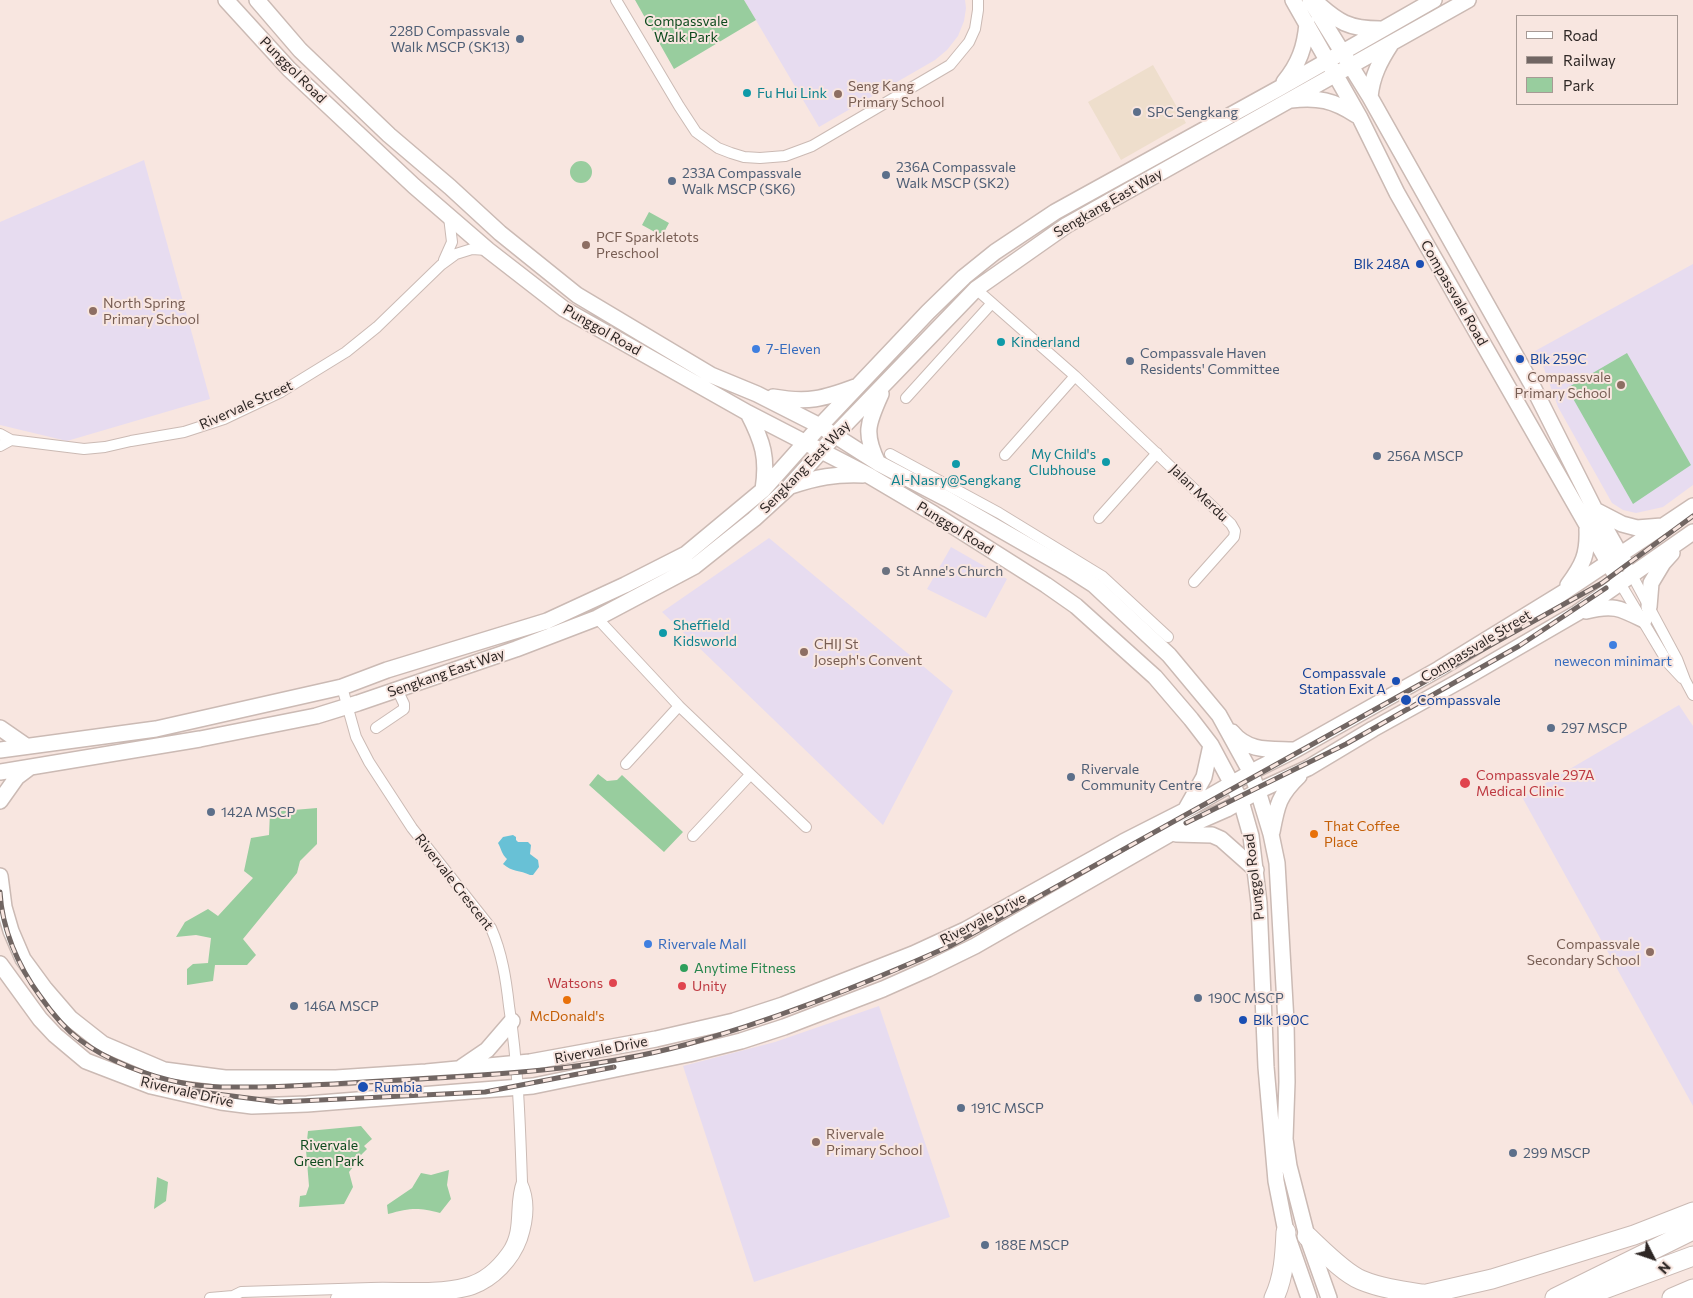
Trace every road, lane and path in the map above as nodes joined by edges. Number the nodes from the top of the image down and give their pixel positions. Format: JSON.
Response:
{"nodes":[{"id":1,"x":226,"y":0,"type":"edge"},
{"id":2,"x":257,"y":0,"type":"edge"},
{"id":3,"x":616,"y":0,"type":"edge"},
{"id":4,"x":978,"y":0,"type":"edge"},
{"id":5,"x":1293,"y":0,"type":"edge"},
{"id":6,"x":1310,"y":0,"type":"edge"},
{"id":7,"x":1314,"y":0,"type":"edge"},
{"id":8,"x":1434,"y":0,"type":"edge"},
{"id":9,"x":1468,"y":0,"type":"edge"},
{"id":10,"x":1307,"y":23,"type":"junction"},
{"id":11,"x":1381,"y":29,"type":"junction"},
{"id":12,"x":1392,"y":43,"type":"junction"},
{"id":13,"x":1347,"y":58,"type":"junction"},
{"id":14,"x":1331,"y":67,"type":"junction"},
{"id":15,"x":1282,"y":95,"type":"junction"},
{"id":16,"x":1370,"y":97,"type":"junction"},
{"id":17,"x":1360,"y":118,"type":"junction"},
{"id":18,"x":449,"y":217,"type":"junction"},
{"id":19,"x":488,"y":250,"type":"junction"},
{"id":20,"x":441,"y":266,"type":"junction"},
{"id":21,"x":976,"y":289,"type":"junction"},
{"id":22,"x":992,"y":303,"type":"junction"},
{"id":23,"x":1075,"y":376,"type":"junction"},
{"id":24,"x":885,"y":384,"type":"junction"},
{"id":25,"x":859,"y":385,"type":"junction"},
{"id":26,"x":757,"y":394,"type":"junction"},
{"id":27,"x":906,"y":398,"type":"dead end"},
{"id":28,"x":748,"y":413,"type":"junction"},
{"id":29,"x":820,"y":426,"type":"junction"},
{"id":30,"x":0,"y":434,"type":"edge"},
{"id":31,"x":835,"y":436,"type":"junction"},
{"id":32,"x":11,"y":440,"type":"junction"},
{"id":33,"x":804,"y":444,"type":"junction"},
{"id":34,"x":0,"y":446,"type":"edge"},
{"id":35,"x":821,"y":451,"type":"junction"},
{"id":36,"x":1157,"y":453,"type":"junction"},
{"id":37,"x":1004,"y":455,"type":"dead end"},
{"id":38,"x":884,"y":458,"type":"junction"},
{"id":39,"x":868,"y":476,"type":"junction"},
{"id":40,"x":789,"y":487,"type":"junction"},
{"id":41,"x":763,"y":490,"type":"junction"},
{"id":42,"x":1693,"y":506,"type":"edge"},
{"id":43,"x":1595,"y":510,"type":"junction"},
{"id":44,"x":1099,"y":518,"type":"dead end"},
{"id":45,"x":1664,"y":526,"type":"junction"},
{"id":46,"x":1587,"y":527,"type":"junction"},
{"id":47,"x":1690,"y":534,"type":"edge"},
{"id":48,"x":1614,"y":559,"type":"junction"},
{"id":49,"x":1626,"y":579,"type":"junction"},
{"id":50,"x":1194,"y":582,"type":"dead end"},
{"id":51,"x":1561,"y":594,"type":"junction"},
{"id":52,"x":1578,"y":613,"type":"junction"},
{"id":53,"x":1646,"y":614,"type":"junction"},
{"id":54,"x":597,"y":618,"type":"junction"},
{"id":55,"x":1154,"y":632,"type":"junction"},
{"id":56,"x":1168,"y":637,"type":"dead end"},
{"id":57,"x":1685,"y":680,"type":"junction"},
{"id":58,"x":342,"y":687,"type":"junction"},
{"id":59,"x":397,"y":689,"type":"junction"},
{"id":60,"x":1693,"y":695,"type":"edge"},
{"id":61,"x":680,"y":706,"type":"junction"},
{"id":62,"x":346,"y":707,"type":"junction"},
{"id":63,"x":1219,"y":715,"type":"junction"},
{"id":64,"x":0,"y":728,"type":"edge"},
{"id":65,"x":376,"y":728,"type":"dead end"},
{"id":66,"x":1211,"y":745,"type":"junction"},
{"id":67,"x":26,"y":746,"type":"junction"},
{"id":68,"x":0,"y":750,"type":"edge"},
{"id":69,"x":1295,"y":750,"type":"junction"},
{"id":70,"x":626,"y":764,"type":"dead end"},
{"id":71,"x":30,"y":767,"type":"junction"},
{"id":72,"x":1308,"y":768,"type":"junction"},
{"id":73,"x":0,"y":772,"type":"edge"},
{"id":74,"x":1251,"y":773,"type":"junction"},
{"id":75,"x":750,"y":775,"type":"junction"},
{"id":76,"x":1232,"y":785,"type":"junction"},
{"id":77,"x":1258,"y":791,"type":"junction"},
{"id":78,"x":0,"y":801,"type":"edge"},
{"id":79,"x":1241,"y":801,"type":"junction"},
{"id":80,"x":1186,"y":810,"type":"junction"},
{"id":81,"x":806,"y":827,"type":"dead end"},
{"id":82,"x":1170,"y":834,"type":"junction"},
{"id":83,"x":1272,"y":834,"type":"junction"},
{"id":84,"x":693,"y":836,"type":"dead end"},
{"id":85,"x":1256,"y":870,"type":"junction"},
{"id":86,"x":0,"y":876,"type":"edge"},
{"id":87,"x":0,"y":964,"type":"edge"},
{"id":88,"x":512,"y":1021,"type":"junction"},
{"id":89,"x":517,"y":1064,"type":"junction"},
{"id":90,"x":458,"y":1069,"type":"junction"},
{"id":91,"x":518,"y":1088,"type":"junction"},
{"id":92,"x":522,"y":1182,"type":"junction"},
{"id":93,"x":1693,"y":1212,"type":"edge"},
{"id":94,"x":1693,"y":1230,"type":"edge"},
{"id":95,"x":1286,"y":1232,"type":"junction"},
{"id":96,"x":1307,"y":1236,"type":"junction"},
{"id":97,"x":1693,"y":1256,"type":"edge"},
{"id":98,"x":1693,"y":1289,"type":"edge"},
{"id":99,"x":1416,"y":1296,"type":"edge"},
{"id":100,"x":235,"y":1297,"type":"edge"},
{"id":101,"x":210,"y":1298,"type":"edge"},
{"id":102,"x":336,"y":1298,"type":"edge"},
{"id":103,"x":1274,"y":1298,"type":"edge"},
{"id":104,"x":1309,"y":1298,"type":"edge"},
{"id":105,"x":1329,"y":1298,"type":"edge"},
{"id":106,"x":1555,"y":1298,"type":"edge"},
{"id":107,"x":1580,"y":1298,"type":"edge"},
{"id":108,"x":1672,"y":1298,"type":"edge"}],
"edges":[{"from":1,"to":18,"type":"main road","name":"Punggol Road"},
{"from":2,"to":26,"type":"main road","name":"Punggol Road"},
{"from":3,"to":4,"type":"street"},
{"from":5,"to":10,"type":"main road","name":"Compassvale Road"},
{"from":6,"to":13,"type":"main road","name":"Compassvale Road"},
{"from":7,"to":11,"type":"main road"},
{"from":8,"to":11,"type":"main road","name":"Sengkang East Way"},
{"from":9,"to":12,"type":"main road","name":"Sengkang East Way"},
{"from":10,"to":14,"type":"main road","name":"Compassvale Road"},
{"from":10,"to":15,"type":"main road"},
{"from":11,"to":13,"type":"main road","name":"Sengkang East Way"},
{"from":12,"to":13,"type":"main road","name":"Sengkang East Way"},
{"from":12,"to":16,"type":"main road"},
{"from":13,"to":14,"type":"main road","name":"Sengkang East Way"},
{"from":13,"to":16,"type":"main road","name":"Compassvale Road"},
{"from":14,"to":15,"type":"main road","name":"Sengkang East Way"},
{"from":14,"to":17,"type":"main road","name":"Compassvale Road"},
{"from":15,"to":17,"type":"main road"},
{"from":15,"to":21,"type":"main road","name":"Sengkang East Way"},
{"from":15,"to":25,"type":"main road","name":"Sengkang East Way"},
{"from":16,"to":43,"type":"main road","name":"Compassvale Road"},
{"from":17,"to":46,"type":"main road","name":"Compassvale Road"},
{"from":18,"to":19,"type":"main road","name":"Punggol Road"},
{"from":18,"to":20,"type":"street","name":"Rivervale Street"},
{"from":19,"to":20,"type":"street","name":"Rivervale Street"},
{"from":19,"to":28,"type":"main road","name":"Punggol Road"},
{"from":20,"to":32,"type":"street","name":"Rivervale Street"},
{"from":21,"to":22,"type":"street","name":"Jalan Merdu"},
{"from":21,"to":24,"type":"main road","name":"Sengkang East Way"},
{"from":22,"to":23,"type":"street","name":"Jalan Merdu"},
{"from":22,"to":27,"type":"street"},
{"from":23,"to":36,"type":"street","name":"Jalan Merdu"},
{"from":23,"to":37,"type":"street"},
{"from":24,"to":31,"type":"main road","name":"Sengkang East Way"},
{"from":24,"to":38,"type":"main road"},
{"from":25,"to":26,"type":"main road"},
{"from":25,"to":29,"type":"main road","name":"Sengkang East Way"},
{"from":26,"to":29,"type":"main road","name":"Punggol Road"},
{"from":28,"to":33,"type":"main road","name":"Punggol Road"},
{"from":28,"to":41,"type":"main road"},
{"from":29,"to":31,"type":"main road","name":"Punggol Road"},
{"from":29,"to":33,"type":"main road","name":"Sengkang East Way"},
{"from":30,"to":32,"type":"street","name":"Rivervale Street"},
{"from":31,"to":35,"type":"main road","name":"Sengkang East Way"},
{"from":31,"to":38,"type":"main road","name":"Punggol Road"},
{"from":32,"to":34,"type":"street"},
{"from":33,"to":35,"type":"main road","name":"Punggol Road"},
{"from":33,"to":41,"type":"main road","name":"Sengkang East Way"},
{"from":35,"to":39,"type":"main road","name":"Punggol Road"},
{"from":35,"to":40,"type":"main road","name":"Sengkang East Way"},
{"from":36,"to":44,"type":"street","name":"Jalan Merdu"},
{"from":36,"to":50,"type":"street","name":"Jalan Merdu"},
{"from":38,"to":55,"type":"main road","name":"Punggol Road"},
{"from":39,"to":40,"type":"main road"},
{"from":39,"to":66,"type":"main road","name":"Punggol Road"},
{"from":40,"to":54,"type":"main road","name":"Sengkang East Way"},
{"from":41,"to":58,"type":"main road","name":"Sengkang East Way"},
{"from":42,"to":45,"type":"main road","name":"Compassvale Street"},
{"from":43,"to":45,"type":"main road"},
{"from":43,"to":48,"type":"main road","name":"Compassvale Road"},
{"from":45,"to":48,"type":"main road","name":"Compassvale Street"},
{"from":46,"to":48,"type":"main road","name":"Compassvale Road"},
{"from":46,"to":51,"type":"main road"},
{"from":47,"to":49,"type":"main road","name":"Compassvale Street"},
{"from":47,"to":53,"type":"main road"},
{"from":48,"to":49,"type":"main road","name":"Compassvale Road"},
{"from":48,"to":51,"type":"main road","name":"Compassvale Street"},
{"from":49,"to":52,"type":"main road","name":"Compassvale Street"},
{"from":49,"to":53,"type":"street"},
{"from":49,"to":53,"type":"street"},
{"from":51,"to":69,"type":"main road","name":"Compassvale Street"},
{"from":52,"to":53,"type":"main road"},
{"from":52,"to":72,"type":"main road","name":"Compassvale Street"},
{"from":53,"to":57,"type":"street"},
{"from":53,"to":57,"type":"street"},
{"from":54,"to":59,"type":"main road","name":"Sengkang East Way"},
{"from":54,"to":61,"type":"street"},
{"from":55,"to":56,"type":"street"},
{"from":55,"to":63,"type":"main road","name":"Punggol Road"},
{"from":57,"to":60,"type":"street"},
{"from":58,"to":62,"type":"street","name":"Rivervale Crescent"},
{"from":58,"to":67,"type":"main road","name":"Sengkang East Way"},
{"from":59,"to":62,"type":"main road","name":"Sengkang East Way"},
{"from":59,"to":65,"type":"street"},
{"from":61,"to":70,"type":"street"},
{"from":61,"to":75,"type":"street"},
{"from":62,"to":71,"type":"main road","name":"Sengkang East Way"},
{"from":62,"to":88,"type":"street","name":"Rivervale Crescent"},
{"from":63,"to":69,"type":"main road"},
{"from":63,"to":74,"type":"main road","name":"Punggol Road"},
{"from":64,"to":67,"type":"main road"},
{"from":66,"to":76,"type":"main road","name":"Punggol Road"},
{"from":66,"to":80,"type":"main road"},
{"from":67,"to":68,"type":"main road","name":"Sengkang East Way"},
{"from":69,"to":74,"type":"main road","name":"Compassvale Street"},
{"from":71,"to":73,"type":"main road","name":"Sengkang East Way"},
{"from":71,"to":78,"type":"main road"},
{"from":72,"to":77,"type":"main road","name":"Compassvale Street"},
{"from":72,"to":83,"type":"main road"},
{"from":74,"to":76,"type":"main road","name":"Rivervale Drive"},
{"from":74,"to":77,"type":"main road","name":"Punggol Road"},
{"from":75,"to":81,"type":"street"},
{"from":75,"to":84,"type":"street"},
{"from":76,"to":79,"type":"main road","name":"Punggol Road"},
{"from":76,"to":80,"type":"main road","name":"Rivervale Drive"},
{"from":77,"to":79,"type":"main road","name":"Rivervale Drive"},
{"from":77,"to":83,"type":"main road","name":"Punggol Road"},
{"from":79,"to":82,"type":"main road","name":"Rivervale Drive"},
{"from":79,"to":85,"type":"main road","name":"Punggol Road"},
{"from":80,"to":89,"type":"main road","name":"Rivervale Drive"},
{"from":82,"to":85,"type":"main road"},
{"from":82,"to":91,"type":"main road","name":"Rivervale Drive"},
{"from":83,"to":96,"type":"main road","name":"Punggol Road"},
{"from":85,"to":95,"type":"main road","name":"Punggol Road"},
{"from":86,"to":90,"type":"main road","name":"Rivervale Drive"},
{"from":87,"to":91,"type":"main road","name":"Rivervale Drive"},
{"from":88,"to":89,"type":"street","name":"Rivervale Crescent"},
{"from":88,"to":90,"type":"main road"},
{"from":89,"to":90,"type":"main road","name":"Rivervale Drive"},
{"from":89,"to":91,"type":"street","name":"Rivervale Crescent"},
{"from":91,"to":92,"type":"street","name":"Rivervale Crescent"},
{"from":92,"to":100,"type":"street","name":"Rivervale Crescent"},
{"from":92,"to":102,"type":"street","name":"Rivervale Crescent"},
{"from":93,"to":99,"type":"highway"},
{"from":94,"to":106,"type":"highway"},
{"from":95,"to":103,"type":"highway"},
{"from":95,"to":104,"type":"main road","name":"Punggol Road"},
{"from":96,"to":99,"type":"highway"},
{"from":96,"to":105,"type":"main road","name":"Punggol Road"},
{"from":97,"to":107,"type":"highway"},
{"from":98,"to":108,"type":"highway"},
{"from":100,"to":101,"type":"street","name":"Rivervale Crescent"}]}
